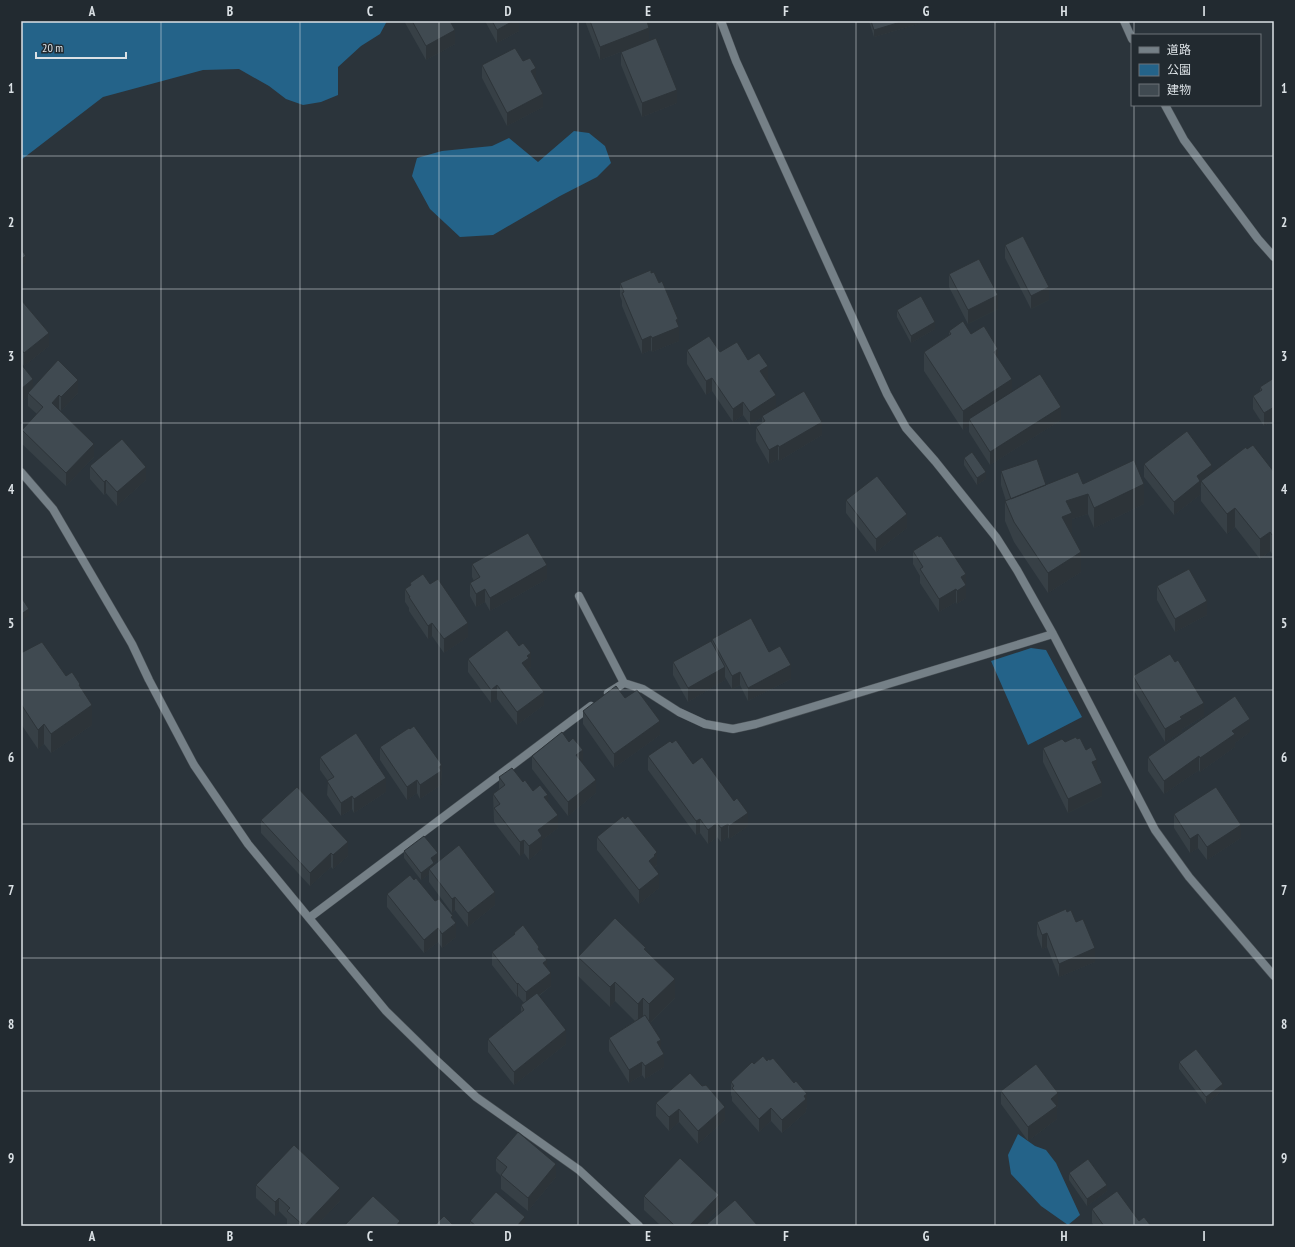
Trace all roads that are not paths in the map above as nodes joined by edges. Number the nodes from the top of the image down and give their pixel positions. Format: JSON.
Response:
{"nodes":[{"id":1,"x":721,"y":21,"type":"edge"},
{"id":2,"x":1124,"y":21,"type":"edge"},
{"id":3,"x":1131,"y":37,"type":"edge"},
{"id":4,"x":1167,"y":106,"type":"edge"},
{"id":5,"x":1274,"y":256,"type":"edge"},
{"id":6,"x":21,"y":472,"type":"edge"},
{"id":7,"x":579,"y":596,"type":"dead end"},
{"id":8,"x":1054,"y":634,"type":"junction"},
{"id":9,"x":624,"y":683,"type":"junction"},
{"id":10,"x":309,"y":918,"type":"junction"},
{"id":11,"x":1274,"y":976,"type":"edge"},
{"id":12,"x":639,"y":1226,"type":"edge"}],
"edges":[{"from":1,"to":8,"type":"street"},
{"from":2,"to":3,"type":"street"},
{"from":4,"to":5,"type":"street"},
{"from":6,"to":10,"type":"street"},
{"from":7,"to":9,"type":"street"},
{"from":8,"to":9,"type":"street"},
{"from":8,"to":11,"type":"street"},
{"from":9,"to":10,"type":"street"},
{"from":10,"to":12,"type":"street"}]}
